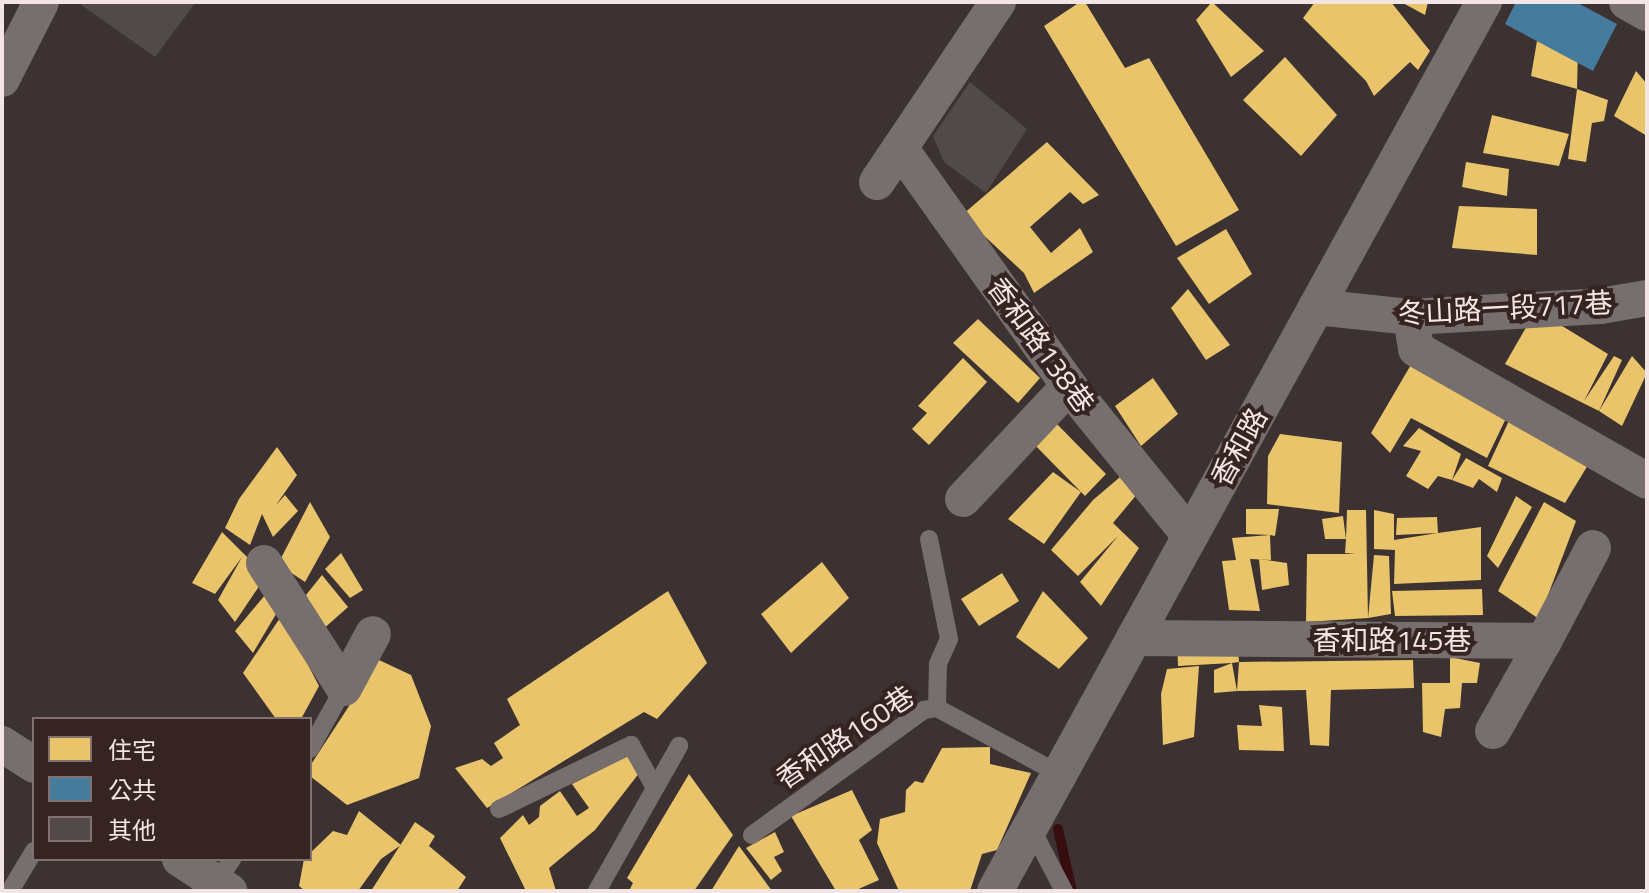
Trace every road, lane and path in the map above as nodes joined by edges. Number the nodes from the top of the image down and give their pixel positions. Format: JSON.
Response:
{"nodes":[{"id":1,"x":41,"y":2,"type":"edge"},
{"id":2,"x":998,"y":2,"type":"edge"},
{"id":3,"x":1484,"y":2,"type":"edge"},
{"id":4,"x":1627,"y":2,"type":"edge"},
{"id":5,"x":1647,"y":13,"type":"edge"},
{"id":6,"x":2,"y":79,"type":"edge"},
{"id":7,"x":900,"y":148,"type":"junction"},
{"id":8,"x":877,"y":182,"type":"dead end"},
{"id":9,"x":1647,"y":298,"type":"edge"},
{"id":10,"x":1316,"y":307,"type":"junction"},
{"id":11,"x":1411,"y":317,"type":"junction"},
{"id":12,"x":1069,"y":386,"type":"junction"},
{"id":13,"x":1647,"y":481,"type":"edge"},
{"id":14,"x":963,"y":499,"type":"dead end"},
{"id":15,"x":1190,"y":536,"type":"junction"},
{"id":16,"x":929,"y":539,"type":"dead end"},
{"id":17,"x":1593,"y":548,"type":"dead end"},
{"id":18,"x":264,"y":563,"type":"dead end"},
{"id":19,"x":373,"y":634,"type":"dead end"},
{"id":20,"x":1134,"y":638,"type":"junction"},
{"id":21,"x":1544,"y":641,"type":"junction"},
{"id":22,"x":344,"y":688,"type":"junction"},
{"id":23,"x":937,"y":708,"type":"junction"},
{"id":24,"x":1493,"y":731,"type":"dead end"},
{"id":25,"x":2,"y":744,"type":"edge"},
{"id":26,"x":312,"y":745,"type":"edge"},
{"id":27,"x":679,"y":746,"type":"dead end"},
{"id":28,"x":32,"y":764,"type":"edge"},
{"id":29,"x":1056,"y":772,"type":"junction"},
{"id":30,"x":655,"y":788,"type":"junction"},
{"id":31,"x":499,"y":809,"type":"dead end"},
{"id":32,"x":1029,"y":825,"type":"junction"},
{"id":33,"x":752,"y":835,"type":"dead end"},
{"id":34,"x":32,"y":854,"type":"edge"},
{"id":35,"x":5,"y":891,"type":"edge"},
{"id":36,"x":597,"y":891,"type":"edge"},
{"id":37,"x":995,"y":891,"type":"edge"},
{"id":38,"x":1064,"y":891,"type":"edge"}],
"edges":[{"from":1,"to":6,"type":"street"},
{"from":2,"to":7,"type":"street"},
{"from":3,"to":10,"type":"street","name":"香和路"},
{"from":4,"to":5,"type":"street"},
{"from":7,"to":8,"type":"street"},
{"from":7,"to":12,"type":"street","name":"香和路138巷"},
{"from":9,"to":11,"type":"street","name":"冬山路一段717巷"},
{"from":10,"to":11,"type":"street","name":"冬山路一段717巷"},
{"from":10,"to":15,"type":"street","name":"香和路"},
{"from":11,"to":13,"type":"street"},
{"from":12,"to":14,"type":"street"},
{"from":12,"to":15,"type":"street","name":"香和路138巷"},
{"from":15,"to":20,"type":"street","name":"香和路"},
{"from":16,"to":23,"type":"lane"},
{"from":17,"to":21,"type":"street"},
{"from":18,"to":22,"type":"street"},
{"from":19,"to":22,"type":"street"},
{"from":20,"to":21,"type":"street","name":"香和路145巷"},
{"from":20,"to":29,"type":"street","name":"香和路"},
{"from":21,"to":24,"type":"street"},
{"from":22,"to":26,"type":"lane"},
{"from":23,"to":29,"type":"lane","name":"香和路160巷"},
{"from":23,"to":33,"type":"lane","name":"香和路160巷"},
{"from":25,"to":28,"type":"street"},
{"from":27,"to":30,"type":"lane"},
{"from":29,"to":32,"type":"street","name":"香和路"},
{"from":30,"to":31,"type":"lane"},
{"from":30,"to":36,"type":"lane"},
{"from":32,"to":37,"type":"street","name":"香和路"},
{"from":32,"to":38,"type":"lane"},
{"from":34,"to":35,"type":"lane"}]}
